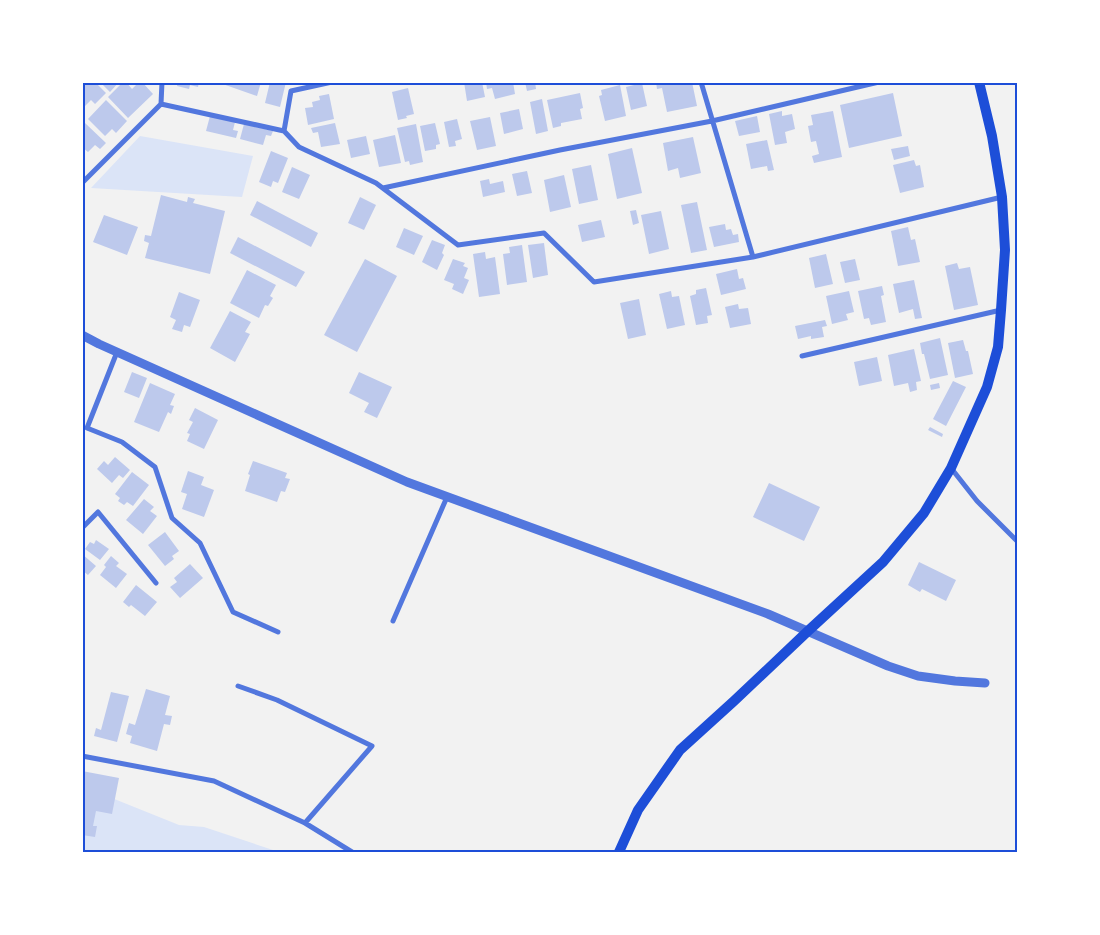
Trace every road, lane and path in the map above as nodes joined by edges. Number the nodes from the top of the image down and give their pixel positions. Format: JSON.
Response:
{"nodes":[{"id":1,"x":162,"y":82,"type":"edge"},
{"id":2,"x":332,"y":82,"type":"edge"},
{"id":3,"x":701,"y":82,"type":"edge"},
{"id":4,"x":879,"y":82,"type":"edge"},
{"id":5,"x":979,"y":82,"type":"edge"},
{"id":6,"x":161,"y":104,"type":"junction"},
{"id":7,"x":712,"y":121,"type":"junction"},
{"id":8,"x":284,"y":131,"type":"junction"},
{"id":9,"x":82,"y":183,"type":"edge"},
{"id":10,"x":383,"y":188,"type":"junction"},
{"id":11,"x":1002,"y":197,"type":"junction"},
{"id":12,"x":753,"y":257,"type":"junction"},
{"id":13,"x":1001,"y":310,"type":"junction"},
{"id":14,"x":82,"y":335,"type":"edge"},
{"id":15,"x":117,"y":352,"type":"junction"},
{"id":16,"x":802,"y":356,"type":"dead end"},
{"id":17,"x":952,"y":468,"type":"junction"},
{"id":18,"x":448,"y":497,"type":"junction"},
{"id":19,"x":82,"y":528,"type":"edge"},
{"id":20,"x":1018,"y":542,"type":"edge"},
{"id":21,"x":156,"y":583,"type":"dead end"},
{"id":22,"x":393,"y":621,"type":"dead end"},
{"id":23,"x":808,"y":631,"type":"junction"},
{"id":24,"x":278,"y":632,"type":"dead end"},
{"id":25,"x":985,"y":683,"type":"dead end"},
{"id":26,"x":238,"y":686,"type":"dead end"},
{"id":27,"x":82,"y":756,"type":"edge"},
{"id":28,"x":305,"y":823,"type":"junction"},
{"id":29,"x":352,"y":852,"type":"edge"},
{"id":30,"x":618,"y":852,"type":"edge"}],
"edges":[{"from":1,"to":6,"type":"street"},
{"from":2,"to":8,"type":"street"},
{"from":3,"to":7,"type":"street"},
{"from":4,"to":7,"type":"street"},
{"from":5,"to":11,"type":"main road"},
{"from":6,"to":8,"type":"street"},
{"from":6,"to":9,"type":"street"},
{"from":7,"to":10,"type":"street"},
{"from":7,"to":12,"type":"street"},
{"from":8,"to":10,"type":"street"},
{"from":10,"to":12,"type":"street"},
{"from":11,"to":12,"type":"street"},
{"from":11,"to":13,"type":"main road"},
{"from":13,"to":16,"type":"street"},
{"from":13,"to":17,"type":"main road"},
{"from":14,"to":15,"type":"street"},
{"from":15,"to":18,"type":"street"},
{"from":15,"to":24,"type":"street"},
{"from":17,"to":20,"type":"street"},
{"from":17,"to":23,"type":"main road"},
{"from":18,"to":22,"type":"street"},
{"from":18,"to":23,"type":"street"},
{"from":19,"to":21,"type":"street"},
{"from":23,"to":25,"type":"street"},
{"from":23,"to":30,"type":"main road"},
{"from":26,"to":28,"type":"street"},
{"from":27,"to":28,"type":"street"},
{"from":28,"to":29,"type":"street"}]}
